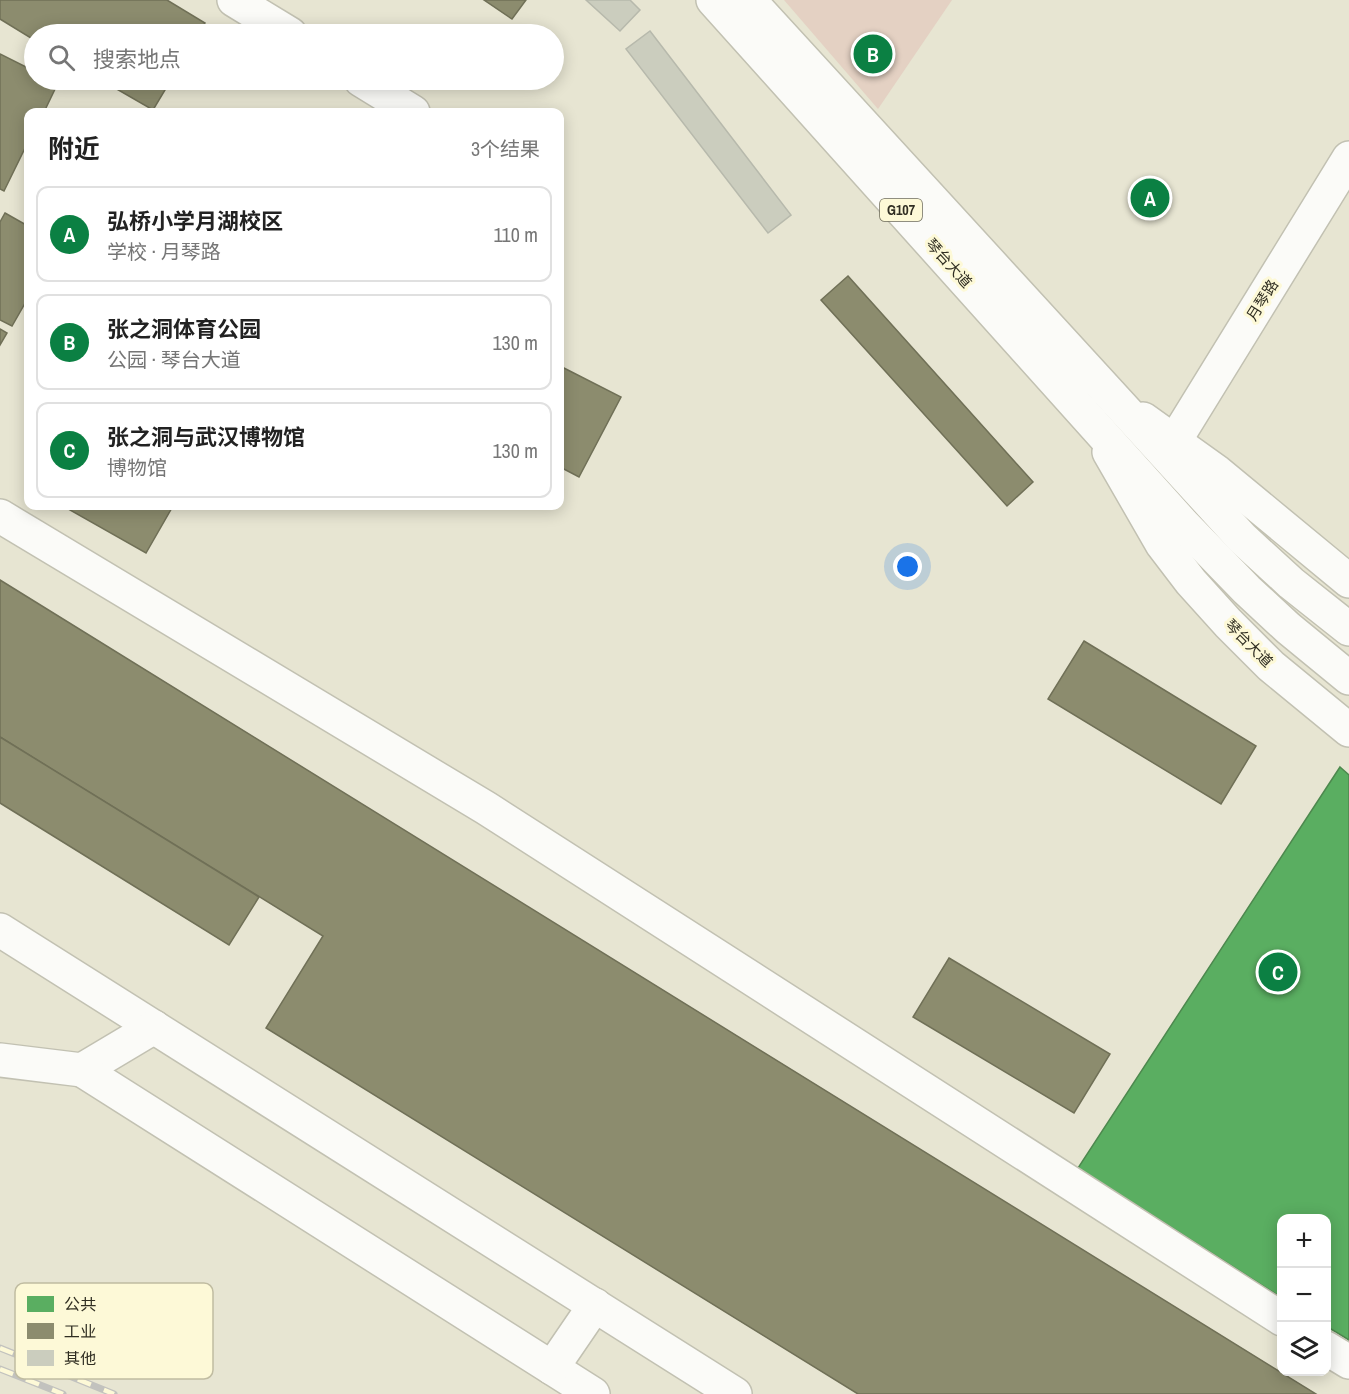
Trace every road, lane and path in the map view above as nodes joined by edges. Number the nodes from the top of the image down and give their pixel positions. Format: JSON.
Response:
{"nodes":[{"id":1,"x":234,"y":0,"type":"edge"},
{"id":2,"x":713,"y":0,"type":"edge"},
{"id":3,"x":749,"y":0,"type":"edge"},
{"id":4,"x":274,"y":24,"type":"edge"},
{"id":5,"x":377,"y":90,"type":"edge"},
{"id":6,"x":406,"y":108,"type":"edge"},
{"id":7,"x":1349,"y":159,"type":"edge"},
{"id":8,"x":1114,"y":397,"type":"junction"},
{"id":9,"x":1090,"y":420,"type":"junction"},
{"id":10,"x":1174,"y":442,"type":"junction"},
{"id":11,"x":0,"y":516,"type":"edge"},
{"id":12,"x":1349,"y":581,"type":"edge"},
{"id":13,"x":1349,"y":629,"type":"edge"},
{"id":14,"x":1349,"y":678,"type":"edge"},
{"id":15,"x":1349,"y":730,"type":"edge"},
{"id":16,"x":0,"y":930,"type":"edge"},
{"id":17,"x":154,"y":1027,"type":"junction"},
{"id":18,"x":0,"y":1060,"type":"edge"},
{"id":19,"x":82,"y":1070,"type":"junction"},
{"id":20,"x":595,"y":1305,"type":"junction"},
{"id":21,"x":1277,"y":1316,"type":"edge"},
{"id":22,"x":1331,"y":1350,"type":"edge"},
{"id":23,"x":1349,"y":1362,"type":"edge"},
{"id":24,"x":552,"y":1368,"type":"junction"},
{"id":25,"x":593,"y":1394,"type":"edge"},
{"id":26,"x":735,"y":1394,"type":"edge"}],
"edges":[{"from":1,"to":4,"type":"main road"},
{"from":2,"to":9,"type":"main road","name":"琴台大道","number":"G107"},
{"from":3,"to":8,"type":"main road","name":"琴台大道","number":"G107"},
{"from":5,"to":6,"type":"main road"},
{"from":7,"to":10,"type":"main road","name":"月琴路"},
{"from":8,"to":10,"type":"main road","name":"琴台大道"},
{"from":8,"to":13,"type":"main road","name":"琴台大道","number":"G107"},
{"from":9,"to":14,"type":"main road","name":"琴台大道","number":"G107"},
{"from":9,"to":15,"type":"main road","name":"琴台大道"},
{"from":10,"to":12,"type":"main road","name":"琴台大道"},
{"from":11,"to":21,"type":"main road"},
{"from":16,"to":17,"type":"main road"},
{"from":17,"to":19,"type":"main road"},
{"from":17,"to":20,"type":"main road"},
{"from":18,"to":19,"type":"main road"},
{"from":19,"to":24,"type":"main road"},
{"from":20,"to":24,"type":"main road"},
{"from":20,"to":26,"type":"main road"},
{"from":22,"to":23,"type":"main road"},
{"from":24,"to":25,"type":"main road"}]}
